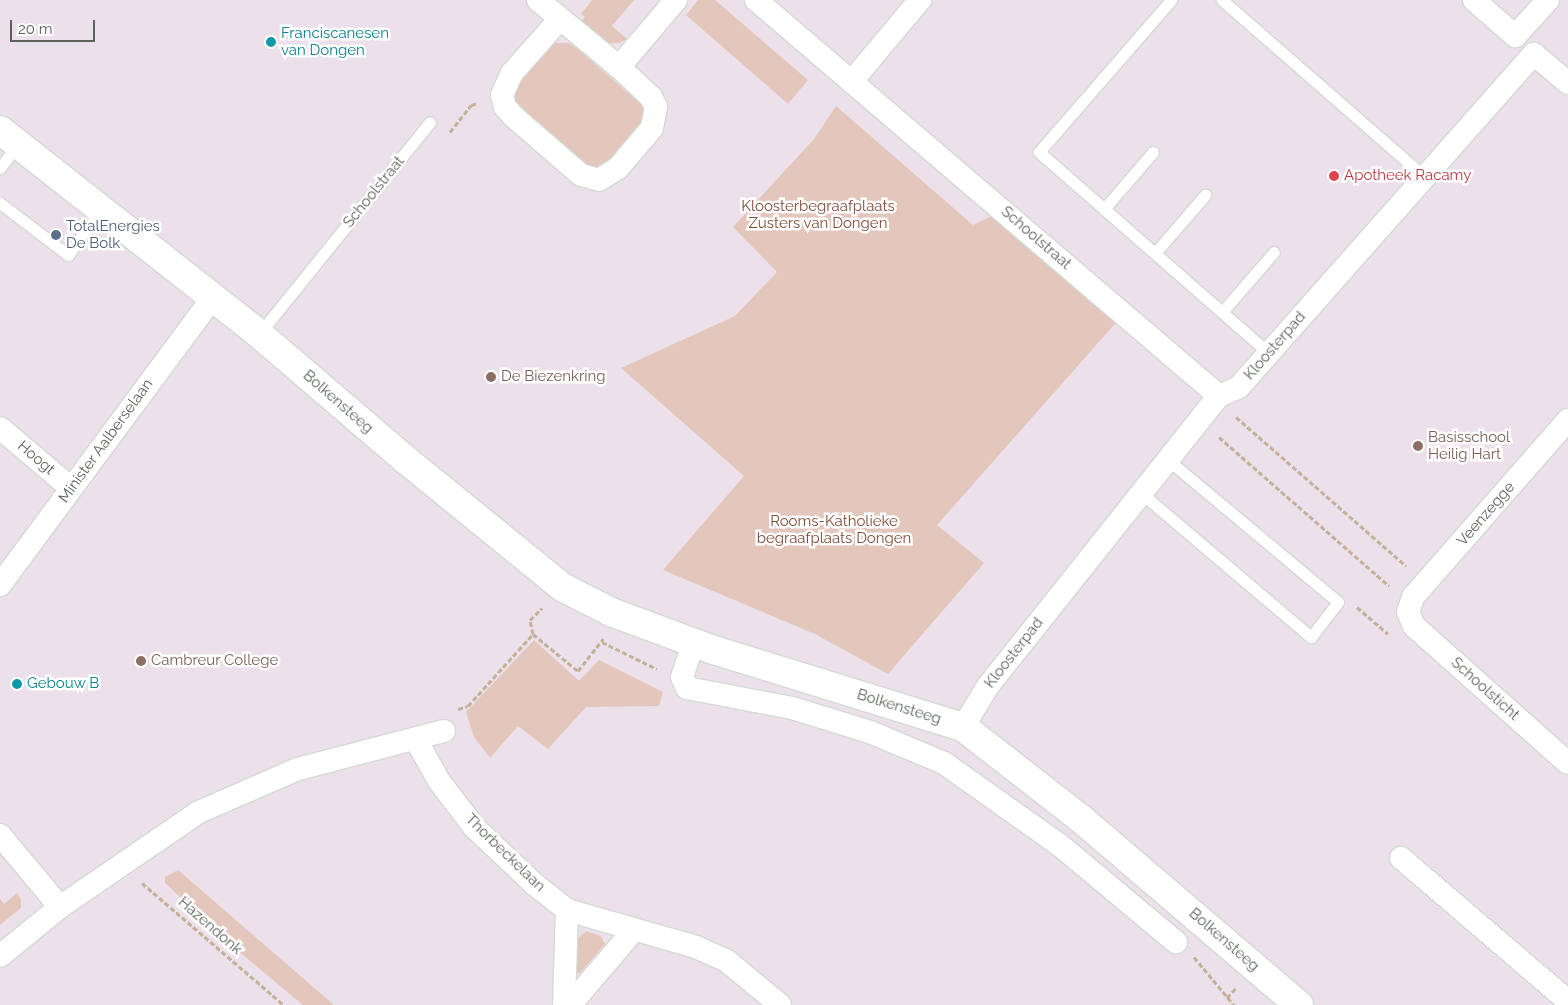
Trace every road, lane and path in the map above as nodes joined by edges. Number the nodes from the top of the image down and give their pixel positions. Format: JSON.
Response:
{"nodes":[{"id":1,"x":538,"y":0,"type":"edge"},
{"id":2,"x":676,"y":0,"type":"edge"},
{"id":3,"x":756,"y":0,"type":"edge"},
{"id":4,"x":920,"y":0,"type":"edge"},
{"id":5,"x":1171,"y":0,"type":"edge"},
{"id":6,"x":1222,"y":0,"type":"edge"},
{"id":7,"x":1474,"y":0,"type":"edge"},
{"id":8,"x":1548,"y":0,"type":"edge"},
{"id":9,"x":560,"y":19,"type":"junction"},
{"id":10,"x":619,"y":67,"type":"junction"},
{"id":11,"x":852,"y":81,"type":"junction"},
{"id":12,"x":1568,"y":83,"type":"edge"},
{"id":13,"x":502,"y":95,"type":"junction"},
{"id":14,"x":430,"y":122,"type":"joint"},
{"id":15,"x":9,"y":137,"type":"edge"},
{"id":16,"x":1153,"y":152,"type":"dead end"},
{"id":17,"x":0,"y":168,"type":"edge"},
{"id":18,"x":1424,"y":176,"type":"junction"},
{"id":19,"x":1206,"y":195,"type":"dead end"},
{"id":20,"x":0,"y":203,"type":"edge"},
{"id":21,"x":103,"y":208,"type":"junction"},
{"id":22,"x":1104,"y":209,"type":"junction"},
{"id":23,"x":1274,"y":252,"type":"dead end"},
{"id":24,"x":1155,"y":253,"type":"junction"},
{"id":25,"x":213,"y":297,"type":"junction"},
{"id":26,"x":1222,"y":312,"type":"junction"},
{"id":27,"x":259,"y":334,"type":"junction"},
{"id":28,"x":1269,"y":353,"type":"junction"},
{"id":29,"x":1219,"y":396,"type":"junction"},
{"id":30,"x":1199,"y":420,"type":"junction"},
{"id":31,"x":1568,"y":420,"type":"edge"},
{"id":32,"x":0,"y":428,"type":"edge"},
{"id":33,"x":1168,"y":460,"type":"junction"},
{"id":34,"x":71,"y":488,"type":"junction"},
{"id":35,"x":1141,"y":493,"type":"junction"},
{"id":36,"x":1426,"y":583,"type":"junction"},
{"id":37,"x":0,"y":585,"type":"edge"},
{"id":38,"x":1338,"y":602,"type":"junction"},
{"id":39,"x":1410,"y":608,"type":"junction"},
{"id":40,"x":694,"y":642,"type":"junction"},
{"id":41,"x":682,"y":677,"type":"junction"},
{"id":42,"x":963,"y":726,"type":"junction"},
{"id":43,"x":444,"y":731,"type":"joint"},
{"id":44,"x":416,"y":740,"type":"junction"},
{"id":45,"x":1568,"y":763,"type":"edge"},
{"id":46,"x":1080,"y":818,"type":"junction"},
{"id":47,"x":0,"y":835,"type":"edge"},
{"id":48,"x":1060,"y":846,"type":"junction"},
{"id":49,"x":1401,"y":858,"type":"dead end"},
{"id":50,"x":122,"y":865,"type":"junction"},
{"id":51,"x":60,"y":907,"type":"junction"},
{"id":52,"x":567,"y":910,"type":"junction"},
{"id":53,"x":634,"y":930,"type":"junction"},
{"id":54,"x":1176,"y":942,"type":"joint"},
{"id":55,"x":0,"y":956,"type":"edge"},
{"id":56,"x":1568,"y":1001,"type":"edge"},
{"id":57,"x":284,"y":1005,"type":"edge"},
{"id":58,"x":564,"y":1005,"type":"edge"},
{"id":59,"x":570,"y":1005,"type":"edge"},
{"id":60,"x":780,"y":1005,"type":"edge"},
{"id":61,"x":1234,"y":1005,"type":"edge"},
{"id":62,"x":1299,"y":1005,"type":"edge"}],
"edges":[{"from":1,"to":9,"type":"street"},
{"from":2,"to":10,"type":"street"},
{"from":3,"to":11,"type":"street","name":"Schoolstraat"},
{"from":4,"to":11,"type":"street"},
{"from":5,"to":22,"type":"lane"},
{"from":6,"to":18,"type":"lane"},
{"from":7,"to":8,"type":"street"},
{"from":9,"to":10,"type":"street"},
{"from":9,"to":13,"type":"street"},
{"from":10,"to":13,"type":"street"},
{"from":11,"to":29,"type":"street","name":"Schoolstraat"},
{"from":12,"to":18,"type":"street","name":"Kloosterpad"},
{"from":13,"to":14,"type":"path"},
{"from":14,"to":27,"type":"lane","name":"Schoolstraat"},
{"from":15,"to":17,"type":"lane"},
{"from":15,"to":21,"type":"street","name":"Bolkensteeg"},
{"from":16,"to":22,"type":"lane"},
{"from":18,"to":28,"type":"street","name":"Kloosterpad"},
{"from":19,"to":24,"type":"lane"},
{"from":20,"to":21,"type":"lane"},
{"from":21,"to":25,"type":"street","name":"Bolkensteeg"},
{"from":22,"to":24,"type":"lane"},
{"from":23,"to":26,"type":"lane"},
{"from":24,"to":26,"type":"lane"},
{"from":25,"to":27,"type":"street","name":"Bolkensteeg"},
{"from":25,"to":34,"type":"street","name":"Minister Aalberselaan"},
{"from":26,"to":28,"type":"lane"},
{"from":27,"to":40,"type":"street","name":"Bolkensteeg"},
{"from":28,"to":29,"type":"street","name":"Kloosterpad"},
{"from":29,"to":30,"type":"street","name":"Kloosterpad"},
{"from":29,"to":36,"type":"path"},
{"from":30,"to":33,"type":"street","name":"Kloosterpad"},
{"from":30,"to":39,"type":"path"},
{"from":31,"to":36,"type":"street","name":"Veenzegge"},
{"from":32,"to":34,"type":"street","name":"Hoogt"},
{"from":33,"to":35,"type":"street","name":"Kloosterpad"},
{"from":33,"to":38,"type":"lane"},
{"from":34,"to":37,"type":"street","name":"Minister Aalberselaan"},
{"from":35,"to":38,"type":"lane"},
{"from":35,"to":42,"type":"street","name":"Kloosterpad"},
{"from":36,"to":39,"type":"street","name":"Veenzegge"},
{"from":38,"to":39,"type":"path"},
{"from":39,"to":45,"type":"street","name":"Schoolsticht"},
{"from":40,"to":41,"type":"street"},
{"from":40,"to":42,"type":"street","name":"Bolkensteeg"},
{"from":41,"to":43,"type":"path"},
{"from":41,"to":48,"type":"street"},
{"from":42,"to":46,"type":"street","name":"Bolkensteeg"},
{"from":43,"to":44,"type":"street"},
{"from":44,"to":50,"type":"street"},
{"from":44,"to":52,"type":"street","name":"Thorbeckelaan"},
{"from":46,"to":48,"type":"street"},
{"from":46,"to":62,"type":"street","name":"Bolkensteeg"},
{"from":47,"to":51,"type":"street"},
{"from":48,"to":54,"type":"street"},
{"from":49,"to":56,"type":"street"},
{"from":50,"to":51,"type":"street"},
{"from":50,"to":57,"type":"path","name":"Hazendonk"},
{"from":51,"to":55,"type":"street"},
{"from":52,"to":53,"type":"street","name":"Thorbeckelaan"},
{"from":52,"to":58,"type":"street"},
{"from":53,"to":59,"type":"street"},
{"from":53,"to":60,"type":"street","name":"Thorbeckelaan"},
{"from":54,"to":61,"type":"path"}]}
